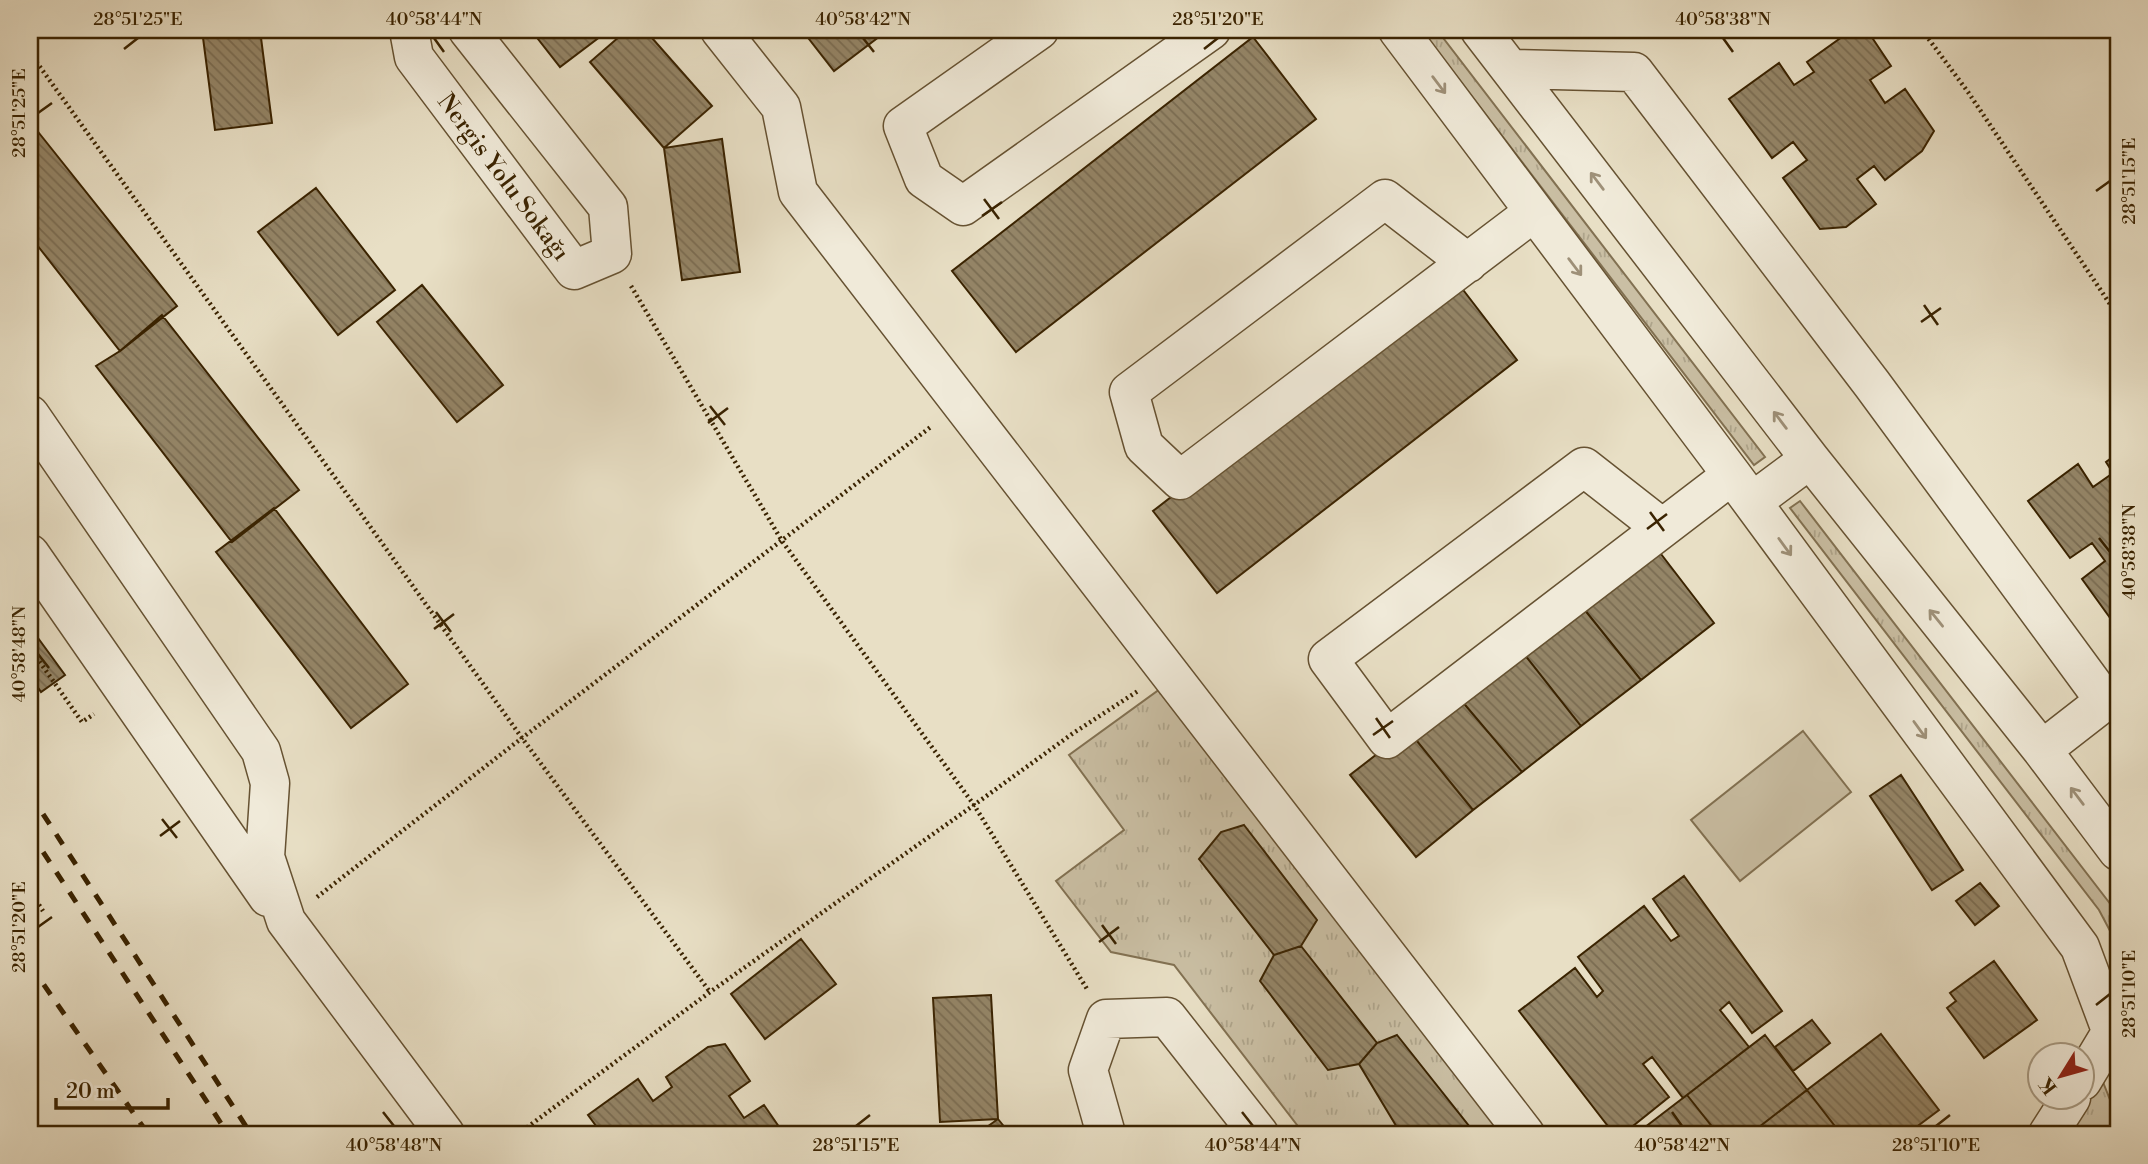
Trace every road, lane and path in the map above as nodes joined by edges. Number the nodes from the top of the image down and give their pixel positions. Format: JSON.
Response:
{"nodes":[{"id":1,"x":409,"y":30,"type":"edge"},
{"id":2,"x":468,"y":30,"type":"edge"},
{"id":3,"x":720,"y":30,"type":"edge"},
{"id":4,"x":1039,"y":30,"type":"edge"},
{"id":5,"x":1211,"y":30,"type":"edge"},
{"id":6,"x":1398,"y":30,"type":"edge"},
{"id":7,"x":1480,"y":30,"type":"edge"},
{"id":8,"x":1922,"y":30,"type":"edge"},
{"id":9,"x":30,"y":52,"type":"edge"},
{"id":10,"x":1512,"y":69,"type":"junction"},
{"id":11,"x":1534,"y":212,"type":"junction"},
{"id":12,"x":612,"y":254,"type":"junction"},
{"id":13,"x":1468,"y":263,"type":"junction"},
{"id":14,"x":2118,"y":316,"type":"edge"},
{"id":15,"x":961,"y":403,"type":"junction"},
{"id":16,"x":30,"y":415,"type":"edge"},
{"id":17,"x":1810,"y":458,"type":"junction"},
{"id":18,"x":1742,"y":488,"type":"junction"},
{"id":19,"x":1662,"y":528,"type":"junction"},
{"id":20,"x":782,"y":541,"type":"junction"},
{"id":21,"x":30,"y":554,"type":"edge"},
{"id":22,"x":30,"y":648,"type":"edge"},
{"id":23,"x":1167,"y":672,"type":"junction"},
{"id":24,"x":54,"y":682,"type":"dead end"},
{"id":25,"x":522,"y":738,"type":"junction"},
{"id":26,"x":2042,"y":750,"type":"junction"},
{"id":27,"x":974,"y":805,"type":"junction"},
{"id":28,"x":2118,"y":851,"type":"edge"},
{"id":29,"x":30,"y":891,"type":"edge"},
{"id":30,"x":43,"y":911,"type":"dead end"},
{"id":31,"x":285,"y":921,"type":"junction"},
{"id":32,"x":710,"y":992,"type":"junction"},
{"id":33,"x":1106,"y":1019,"type":"junction"},
{"id":34,"x":2116,"y":1034,"type":"edge"},
{"id":35,"x":2096,"y":1061,"type":"edge"},
{"id":36,"x":2062,"y":1112,"type":"edge"},
{"id":37,"x":445,"y":1134,"type":"edge"},
{"id":38,"x":518,"y":1134,"type":"edge"},
{"id":39,"x":1105,"y":1134,"type":"edge"},
{"id":40,"x":1259,"y":1134,"type":"edge"},
{"id":41,"x":1525,"y":1134,"type":"edge"},
{"id":42,"x":2049,"y":1134,"type":"edge"}],
"edges":[{"from":1,"to":12,"type":"street","name":"Nergis Yolu Sokağı"},
{"from":2,"to":12,"type":"street","name":"Nergis Yolu Sokağı"},
{"from":3,"to":15,"type":"street"},
{"from":4,"to":5,"type":"street"},
{"from":6,"to":11,"type":"street","one_way":true},
{"from":7,"to":10,"type":"street"},
{"from":8,"to":14,"type":"path"},
{"from":9,"to":25,"type":"path"},
{"from":17,"to":10,"type":"street","one_way":true},
{"from":10,"to":26,"type":"street"},
{"from":11,"to":13,"type":"street"},
{"from":11,"to":18,"type":"street","one_way":true},
{"from":12,"to":20,"type":"path"},
{"from":13,"to":13,"type":"street"},
{"from":15,"to":20,"type":"path"},
{"from":15,"to":23,"type":"street"},
{"from":16,"to":31,"type":"street"},
{"from":17,"to":18,"type":"street"},
{"from":26,"to":17,"type":"street","one_way":true},
{"from":18,"to":19,"type":"street"},
{"from":18,"to":34,"type":"street","one_way":true},
{"from":19,"to":19,"type":"street"},
{"from":20,"to":25,"type":"path"},
{"from":20,"to":27,"type":"path"},
{"from":21,"to":31,"type":"street"},
{"from":22,"to":24,"type":"path"},
{"from":23,"to":27,"type":"path"},
{"from":23,"to":41,"type":"street"},
{"from":25,"to":31,"type":"path"},
{"from":25,"to":32,"type":"path"},
{"from":28,"to":26,"type":"street","one_way":true},
{"from":27,"to":32,"type":"path"},
{"from":27,"to":33,"type":"path"},
{"from":29,"to":30,"type":"path"},
{"from":31,"to":37,"type":"street"},
{"from":32,"to":38,"type":"path"},
{"from":33,"to":39,"type":"street"},
{"from":33,"to":40,"type":"street"},
{"from":34,"to":35,"type":"street"},
{"from":36,"to":42,"type":"street"}]}
